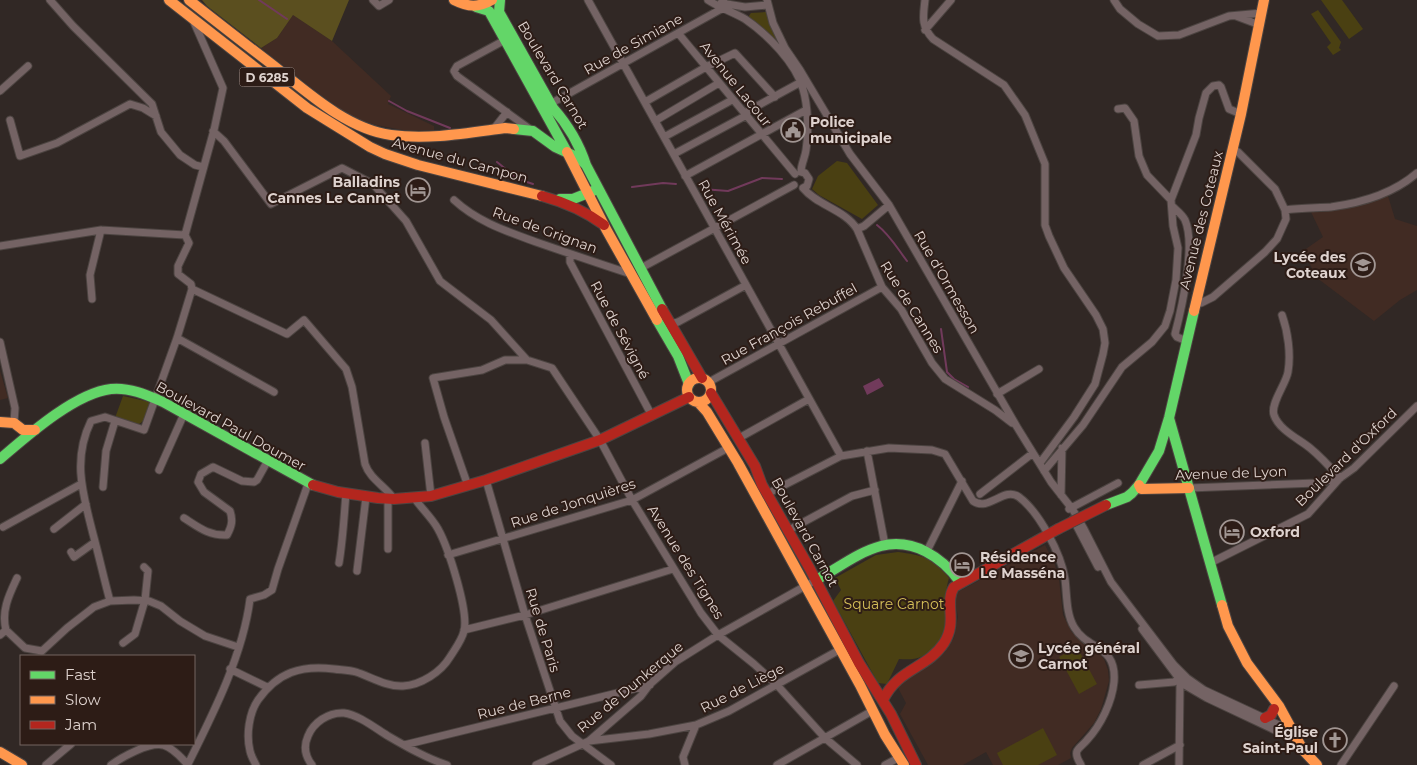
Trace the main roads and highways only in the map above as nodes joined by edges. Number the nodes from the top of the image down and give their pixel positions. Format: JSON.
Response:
{"nodes":[{"id":1,"x":169,"y":0,"type":"edge"},
{"id":2,"x":454,"y":0,"type":"edge"},
{"id":3,"x":492,"y":0,"type":"edge"},
{"id":4,"x":500,"y":0,"type":"edge"},
{"id":5,"x":1263,"y":0,"type":"edge"},
{"id":6,"x":193,"y":1,"type":"edge"},
{"id":7,"x":476,"y":7,"type":"junction"},
{"id":8,"x":567,"y":152,"type":"junction"},
{"id":9,"x":586,"y":165,"type":"junction"},
{"id":10,"x":599,"y":187,"type":"junction"},
{"id":11,"x":588,"y":194,"type":"junction"},
{"id":12,"x":554,"y":199,"type":"junction"},
{"id":13,"x":604,"y":225,"type":"junction"},
{"id":14,"x":636,"y":271,"type":"junction"},
{"id":15,"x":706,"y":380,"type":"junction"},
{"id":16,"x":688,"y":384,"type":"junction"},
{"id":17,"x":711,"y":393,"type":"junction"},
{"id":18,"x":694,"y":399,"type":"junction"},
{"id":19,"x":1169,"y":418,"type":"junction"},
{"id":20,"x":0,"y":422,"type":"edge"},
{"id":21,"x":17,"y":426,"type":"junction"},
{"id":22,"x":36,"y":430,"type":"junction"},
{"id":23,"x":1161,"y":442,"type":"junction"},
{"id":24,"x":1177,"y":444,"type":"junction"},
{"id":25,"x":14,"y":447,"type":"junction"},
{"id":26,"x":1154,"y":455,"type":"junction"},
{"id":27,"x":0,"y":459,"type":"edge"},
{"id":28,"x":1142,"y":472,"type":"junction"},
{"id":29,"x":1139,"y":485,"type":"junction"},
{"id":30,"x":1189,"y":488,"type":"junction"},
{"id":31,"x":1123,"y":490,"type":"junction"},
{"id":32,"x":810,"y":569,"type":"junction"},
{"id":33,"x":833,"y":569,"type":"junction"},
{"id":34,"x":816,"y":580,"type":"junction"},
{"id":35,"x":960,"y":582,"type":"junction"},
{"id":36,"x":1266,"y":692,"type":"junction"},
{"id":37,"x":883,"y":700,"type":"junction"},
{"id":38,"x":1274,"y":709,"type":"junction"},
{"id":39,"x":1264,"y":718,"type":"road end"},
{"id":40,"x":1289,"y":730,"type":"junction"},
{"id":41,"x":0,"y":752,"type":"edge"},
{"id":42,"x":902,"y":761,"type":"edge"},
{"id":43,"x":22,"y":765,"type":"edge"},
{"id":44,"x":916,"y":765,"type":"edge"},
{"id":45,"x":1316,"y":765,"type":"edge"}],
"edges":[{"from":1,"to":12,"type":"main road","name":"Avenue du Campon","number":"D 6285"},
{"from":2,"to":7,"type":"main road"},
{"from":3,"to":7,"type":"main road"},
{"from":4,"to":9,"type":"main road","name":"Boulevard Carnot"},
{"from":5,"to":19,"type":"main road","name":"Avenue des Coteaux"},
{"from":6,"to":8,"type":"main road","name":"Avenue du Campon","number":"D 6285"},
{"from":7,"to":8,"type":"main road","name":"Boulevard Carnot"},
{"from":8,"to":9,"type":"main road","name":"Boulevard Carnot"},
{"from":8,"to":11,"type":"main road","name":"Boulevard Carnot"},
{"from":9,"to":10,"type":"main road","name":"Boulevard Carnot"},
{"from":10,"to":11,"type":"main road","name":"Avenue du Campon"},
{"from":10,"to":14,"type":"main road","name":"Boulevard Carnot"},
{"from":11,"to":12,"type":"main road","name":"Avenue du Campon"},
{"from":11,"to":13,"type":"main road","name":"Boulevard Carnot"},
{"from":12,"to":13,"type":"main road","name":"Avenue du Campon","number":"D 6285"},
{"from":13,"to":14,"type":"main road","name":"Boulevard Carnot"},
{"from":14,"to":15,"type":"main road","name":"Boulevard Carnot"},
{"from":14,"to":16,"type":"main road","name":"Boulevard Carnot"},
{"from":15,"to":16,"type":"main road"},
{"from":15,"to":17,"type":"main road"},
{"from":16,"to":18,"type":"main road"},
{"from":17,"to":18,"type":"main road"},
{"from":17,"to":32,"type":"main road","name":"Boulevard Carnot"},
{"from":18,"to":22,"type":"main road","name":"Boulevard Paul Doumer"},
{"from":18,"to":42,"type":"main road","name":"Boulevard Carnot"},
{"from":19,"to":23,"type":"main road","name":"Avenue des Coteaux"},
{"from":19,"to":24,"type":"main road"},
{"from":20,"to":21,"type":"main road"},
{"from":21,"to":22,"type":"main road"},
{"from":21,"to":25,"type":"main road"},
{"from":22,"to":25,"type":"main road","name":"Boulevard Paul Doumer"},
{"from":23,"to":24,"type":"main road"},
{"from":23,"to":26,"type":"main road","name":"Avenue des Coteaux"},
{"from":24,"to":30,"type":"main road"},
{"from":25,"to":27,"type":"main road","name":"Boulevard Paul Doumer"},
{"from":26,"to":28,"type":"main road","name":"Avenue des Coteaux"},
{"from":26,"to":29,"type":"main road","name":"Avenue des Coteaux"},
{"from":28,"to":29,"type":"main road"},
{"from":28,"to":31,"type":"main road","name":"Avenue des Coteaux"},
{"from":29,"to":30,"type":"main road","name":"Avenue de Lyon"},
{"from":29,"to":31,"type":"main road","name":"Avenue des Coteaux"},
{"from":30,"to":36,"type":"main road"},
{"from":31,"to":35,"type":"main road","name":"Avenue des Coteaux","bridge":true},
{"from":32,"to":33,"type":"main road"},
{"from":32,"to":34,"type":"main road","name":"Boulevard Carnot"},
{"from":33,"to":34,"type":"main road"},
{"from":33,"to":35,"type":"main road"},
{"from":34,"to":37,"type":"main road","name":"Boulevard Carnot"},
{"from":35,"to":37,"type":"main road"},
{"from":36,"to":38,"type":"main road"},
{"from":36,"to":40,"type":"main road"},
{"from":37,"to":44,"type":"main road","name":"Boulevard Carnot"},
{"from":38,"to":39,"type":"main road"},
{"from":38,"to":40,"type":"main road"},
{"from":40,"to":45,"type":"main road"},
{"from":41,"to":43,"type":"main road"}]}
